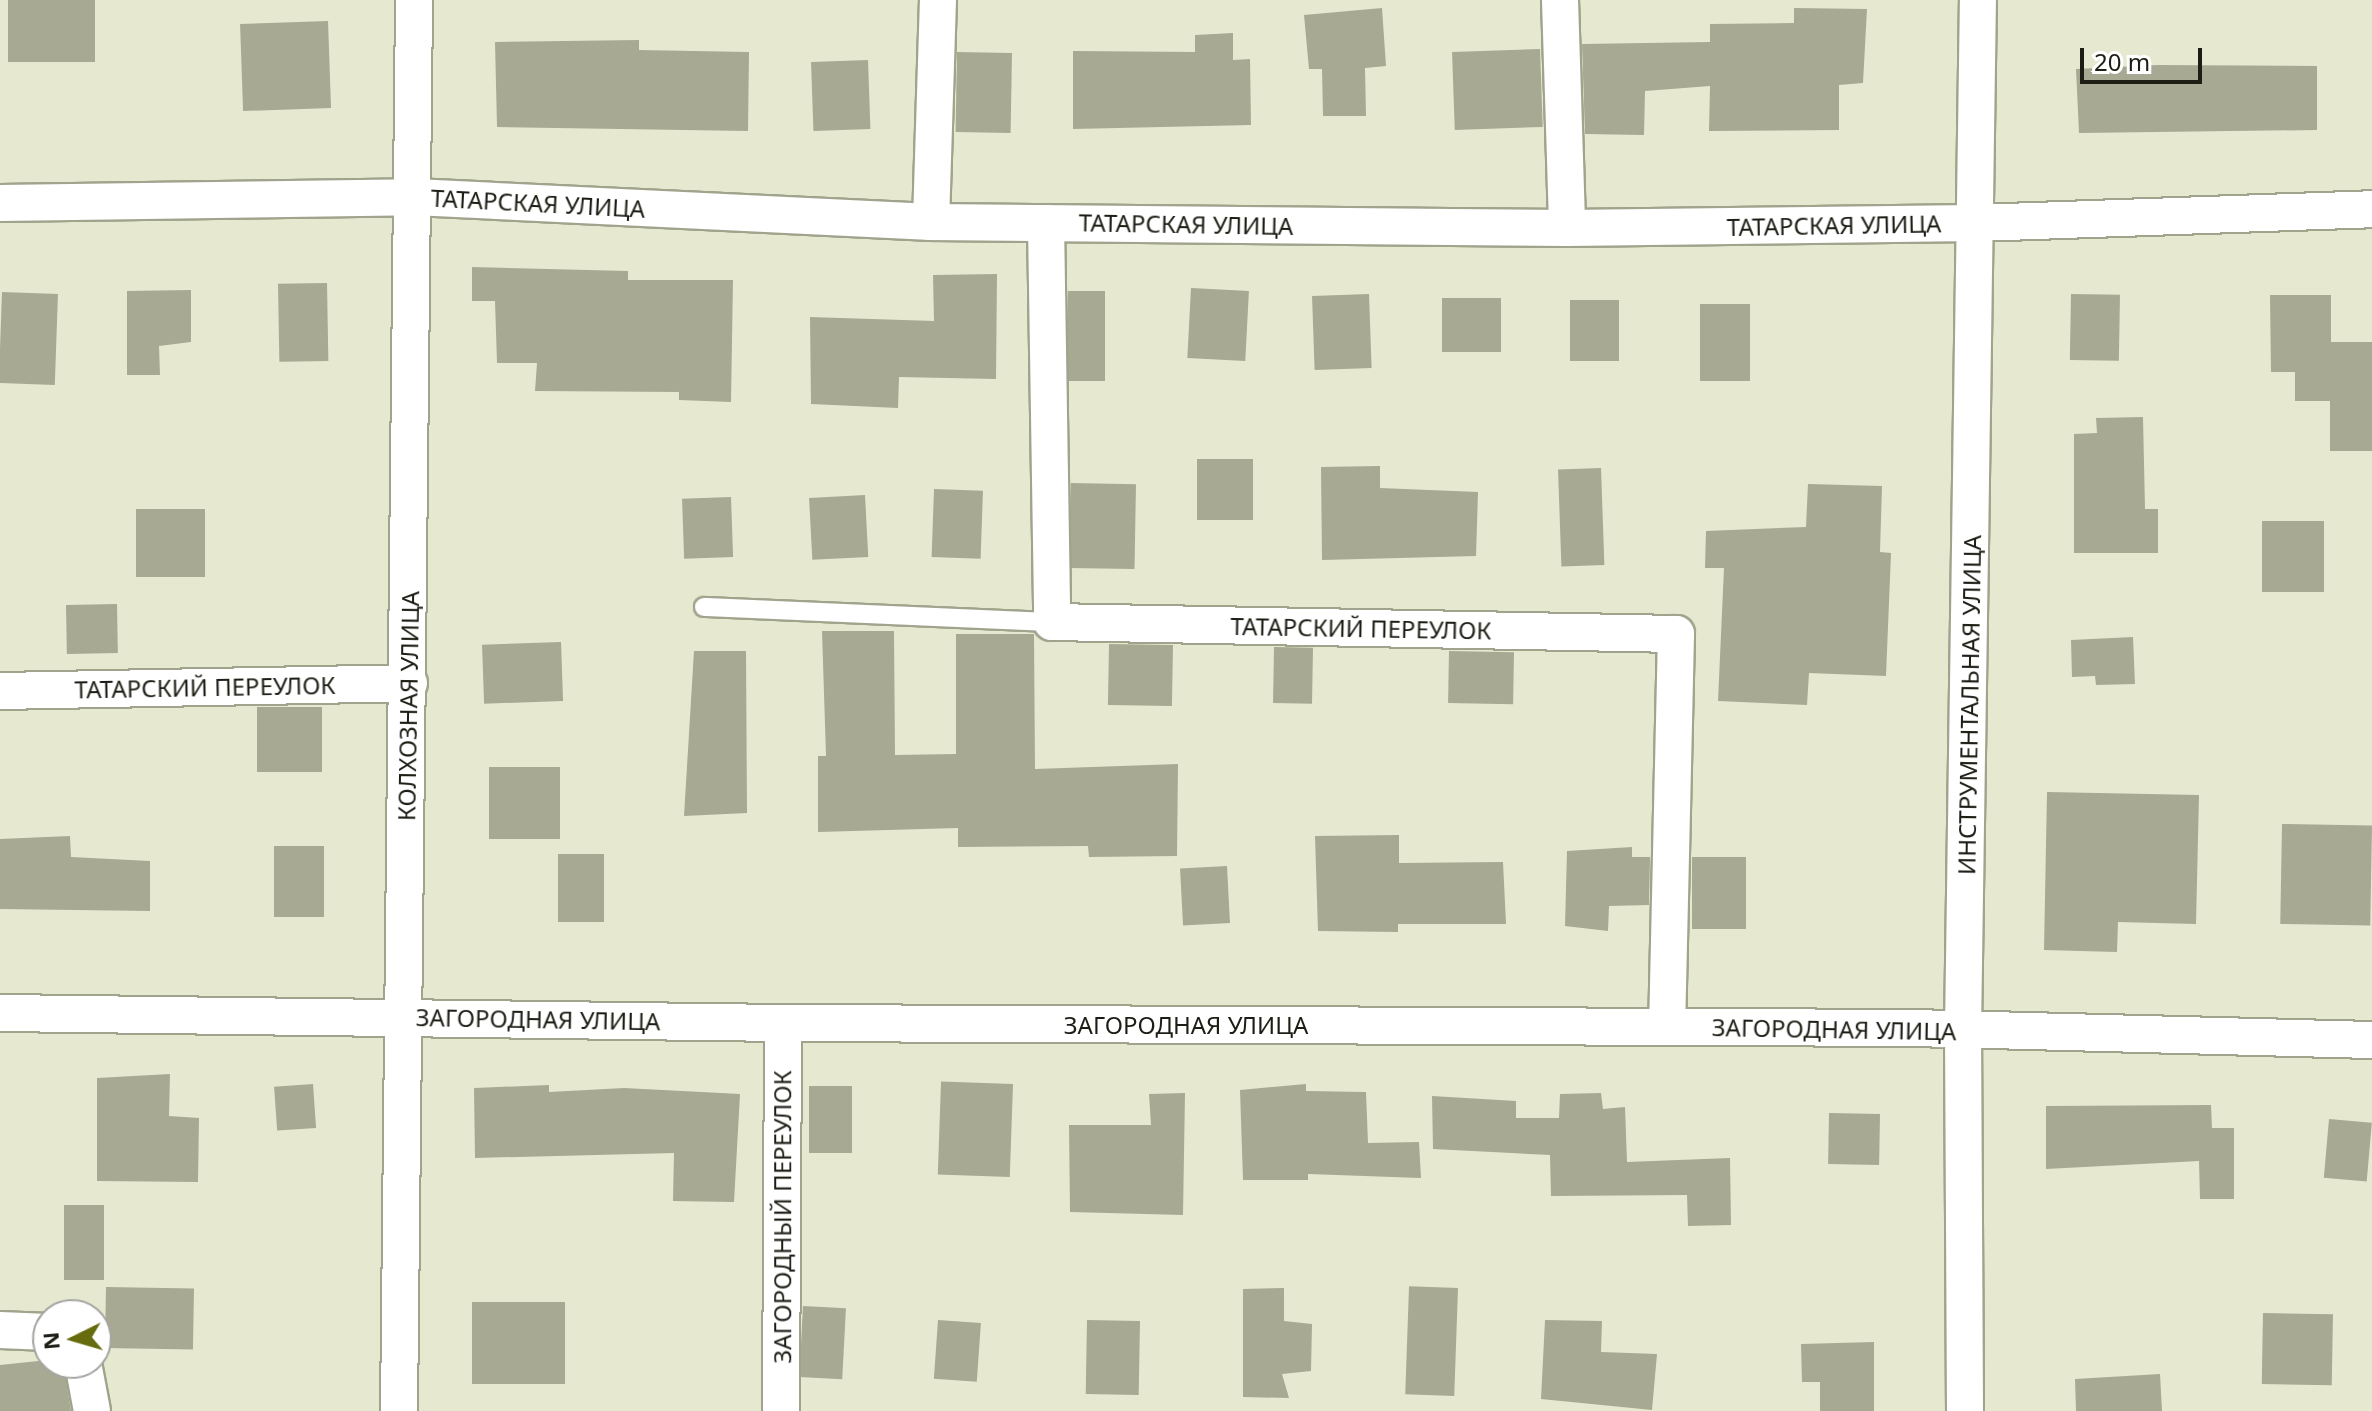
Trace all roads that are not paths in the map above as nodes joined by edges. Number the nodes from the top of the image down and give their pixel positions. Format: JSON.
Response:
{"nodes":[{"id":1,"x":414,"y":0,"type":"edge"},
{"id":2,"x":938,"y":0,"type":"edge"},
{"id":3,"x":1560,"y":0,"type":"edge"},
{"id":4,"x":1978,"y":0,"type":"edge"},
{"id":5,"x":414,"y":197,"type":"junction"},
{"id":6,"x":0,"y":203,"type":"edge"},
{"id":7,"x":2372,"y":209,"type":"edge"},
{"id":8,"x":931,"y":222,"type":"junction"},
{"id":9,"x":1046,"y":223,"type":"junction"},
{"id":10,"x":1977,"y":223,"type":"junction"},
{"id":11,"x":1567,"y":228,"type":"junction"},
{"id":12,"x":704,"y":607,"type":"dead end"},
{"id":13,"x":1052,"y":622,"type":"junction"},
{"id":14,"x":409,"y":683,"type":"junction"},
{"id":15,"x":0,"y":691,"type":"edge"},
{"id":16,"x":0,"y":1013,"type":"edge"},
{"id":17,"x":400,"y":1016,"type":"junction"},
{"id":18,"x":783,"y":1023,"type":"junction"},
{"id":19,"x":1667,"y":1027,"type":"junction"},
{"id":20,"x":1963,"y":1031,"type":"junction"},
{"id":21,"x":2372,"y":1040,"type":"edge"},
{"id":22,"x":0,"y":1330,"type":"edge"},
{"id":23,"x":32,"y":1331,"type":"edge"},
{"id":24,"x":86,"y":1379,"type":"edge"},
{"id":25,"x":92,"y":1411,"type":"edge"},
{"id":26,"x":399,"y":1411,"type":"edge"},
{"id":27,"x":781,"y":1411,"type":"edge"},
{"id":28,"x":1965,"y":1411,"type":"edge"}],
"edges":[{"from":1,"to":5,"type":"street","name":"КОЛХОЗНАЯ УЛИЦА"},
{"from":2,"to":8,"type":"street"},
{"from":3,"to":11,"type":"street"},
{"from":4,"to":10,"type":"street","name":"ИНСТРУМЕНТАЛЬНАЯ УЛИЦА"},
{"from":5,"to":6,"type":"street","name":"ТАТАРСКАЯ УЛИЦА"},
{"from":5,"to":8,"type":"street","name":"ТАТАРСКАЯ УЛИЦА"},
{"from":5,"to":14,"type":"street","name":"КОЛХОЗНАЯ УЛИЦА"},
{"from":7,"to":10,"type":"street","name":"ТАТАРСКАЯ УЛИЦА"},
{"from":8,"to":9,"type":"street","name":"ТАТАРСКАЯ УЛИЦА"},
{"from":9,"to":11,"type":"street","name":"ТАТАРСКАЯ УЛИЦА"},
{"from":9,"to":13,"type":"street"},
{"from":10,"to":11,"type":"street","name":"ТАТАРСКАЯ УЛИЦА"},
{"from":10,"to":20,"type":"street","name":"ИНСТРУМЕНТАЛЬНАЯ УЛИЦА"},
{"from":12,"to":13,"type":"lane"},
{"from":13,"to":19,"type":"street","name":"ТАТАРСКИЙ ПЕРЕУЛОК"},
{"from":14,"to":15,"type":"street","name":"ТАТАРСКИЙ ПЕРЕУЛОК"},
{"from":14,"to":17,"type":"street","name":"КОЛХОЗНАЯ УЛИЦА"},
{"from":16,"to":17,"type":"street","name":"ЗАГОРОДНАЯ УЛИЦА"},
{"from":17,"to":18,"type":"street","name":"ЗАГОРОДНАЯ УЛИЦА"},
{"from":17,"to":26,"type":"street","name":"КОЛХОЗНАЯ УЛИЦА"},
{"from":18,"to":19,"type":"street","name":"ЗАГОРОДНАЯ УЛИЦА"},
{"from":18,"to":27,"type":"street","name":"ЗАГОРОДНЫЙ ПЕРЕУЛОК"},
{"from":19,"to":20,"type":"street","name":"ЗАГОРОДНАЯ УЛИЦА"},
{"from":20,"to":21,"type":"street","name":"ЗАГОРОДНАЯ УЛИЦА"},
{"from":20,"to":28,"type":"street","name":"ИНСТРУМЕНТАЛЬНАЯ УЛИЦА"},
{"from":22,"to":23,"type":"street"},
{"from":24,"to":25,"type":"street"}]}
